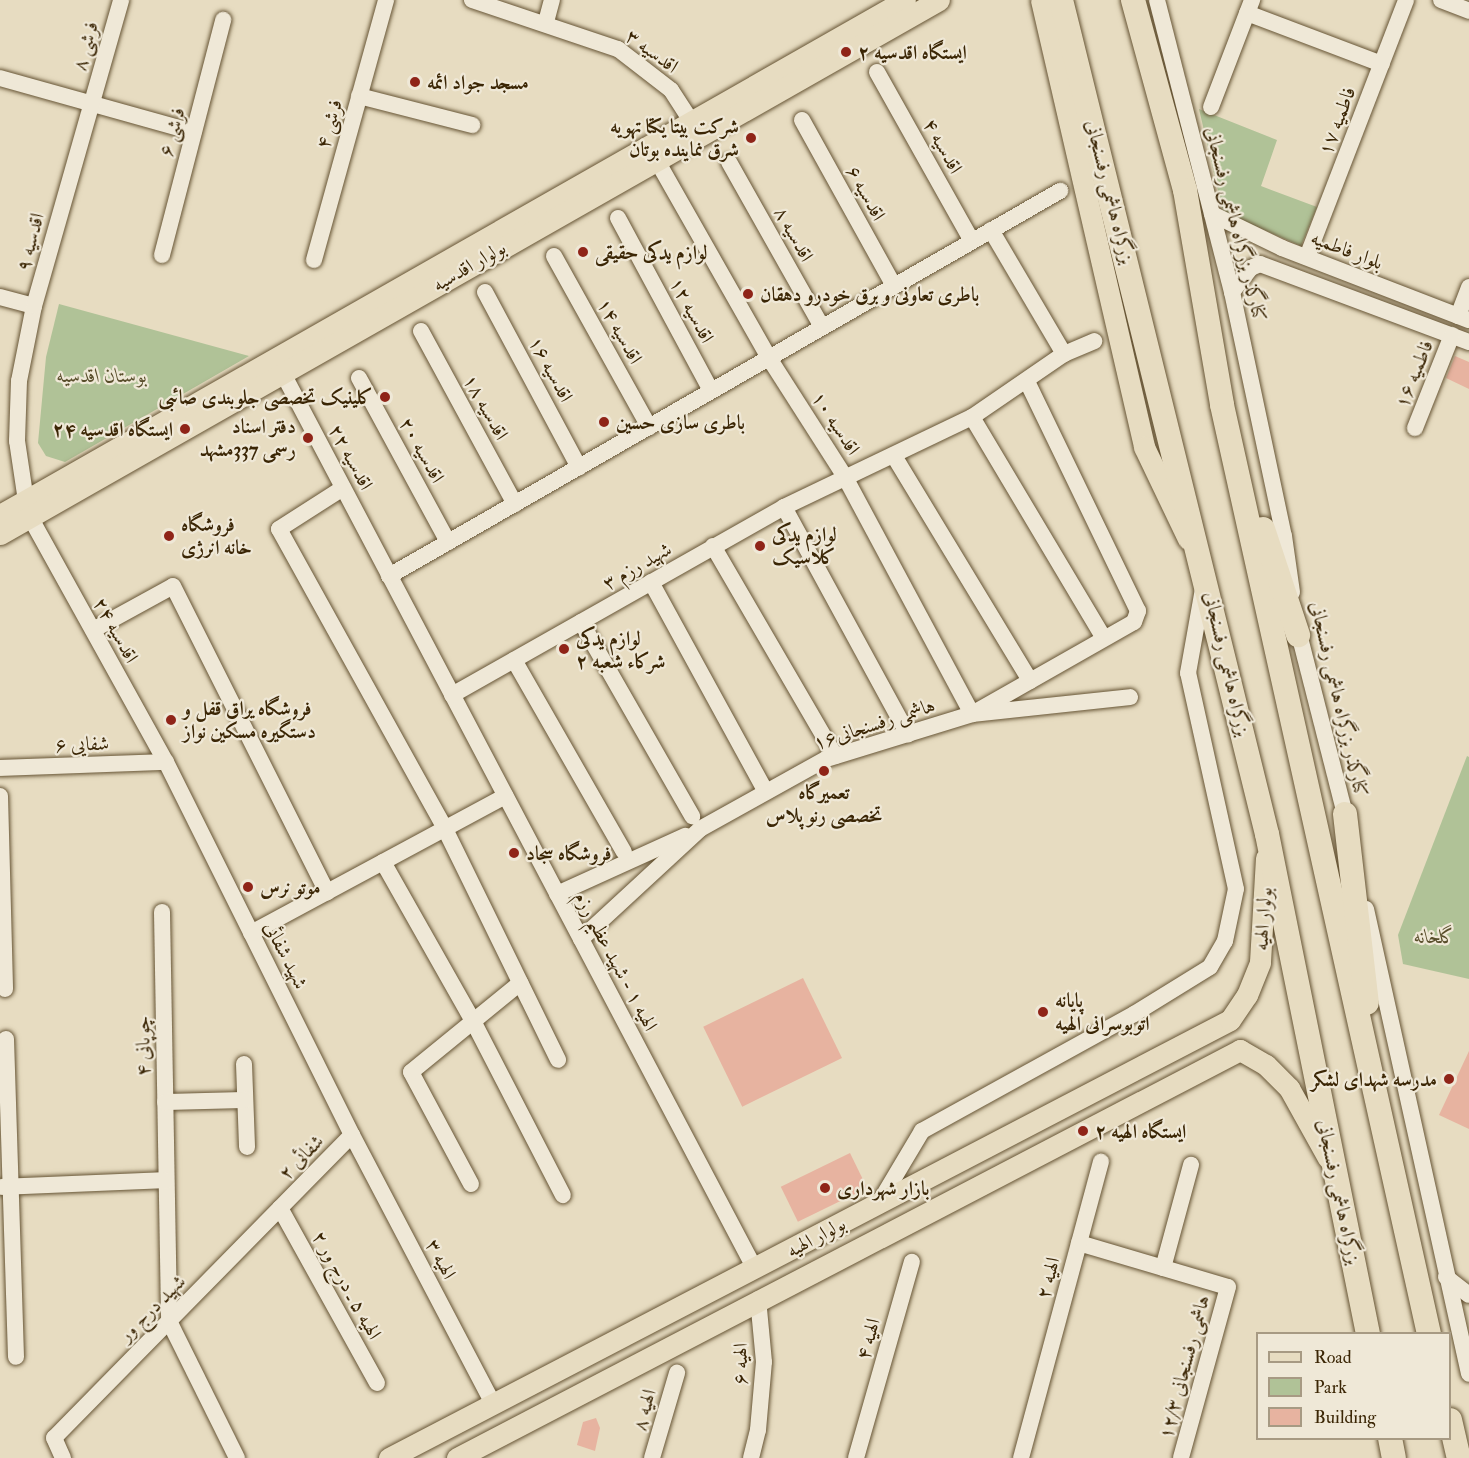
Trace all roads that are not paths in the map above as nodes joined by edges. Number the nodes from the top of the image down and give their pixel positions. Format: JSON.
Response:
{"nodes":[{"id":1,"x":121,"y":0,"type":"edge"},
{"id":2,"x":386,"y":0,"type":"edge"},
{"id":3,"x":472,"y":0,"type":"edge"},
{"id":4,"x":552,"y":0,"type":"edge"},
{"id":5,"x":905,"y":0,"type":"edge"},
{"id":6,"x":939,"y":0,"type":"edge"},
{"id":7,"x":1041,"y":0,"type":"edge"},
{"id":8,"x":1133,"y":0,"type":"edge"},
{"id":9,"x":1157,"y":0,"type":"edge"},
{"id":10,"x":1406,"y":0,"type":"edge"},
{"id":11,"x":1441,"y":0,"type":"edge"},
{"id":12,"x":1063,"y":4,"type":"edge"},
{"id":13,"x":1249,"y":6,"type":"edge"},
{"id":14,"x":1469,"y":11,"type":"edge"},
{"id":15,"x":223,"y":20,"type":"dead end"},
{"id":16,"x":546,"y":22,"type":"junction"},
{"id":17,"x":1382,"y":64,"type":"junction"},
{"id":18,"x":877,"y":72,"type":"dead end"},
{"id":19,"x":0,"y":78,"type":"edge"},
{"id":20,"x":359,"y":96,"type":"junction"},
{"id":21,"x":90,"y":104,"type":"junction"},
{"id":22,"x":1211,"y":106,"type":"dead end"},
{"id":23,"x":802,"y":120,"type":"dead end"},
{"id":24,"x":691,"y":121,"type":"junction"},
{"id":25,"x":472,"y":125,"type":"dead end"},
{"id":26,"x":194,"y":132,"type":"junction"},
{"id":27,"x":656,"y":159,"type":"junction"},
{"id":28,"x":729,"y":162,"type":"dead end"},
{"id":29,"x":1060,"y":191,"type":"dead end"},
{"id":30,"x":1212,"y":214,"type":"junction"},
{"id":31,"x":618,"y":218,"type":"dead end"},
{"id":32,"x":991,"y":230,"type":"junction"},
{"id":33,"x":972,"y":241,"type":"junction"},
{"id":34,"x":1282,"y":248,"type":"junction"},
{"id":35,"x":162,"y":255,"type":"dead end"},
{"id":36,"x":554,"y":256,"type":"dead end"},
{"id":37,"x":1307,"y":256,"type":"junction"},
{"id":38,"x":314,"y":260,"type":"dead end"},
{"id":39,"x":1275,"y":268,"type":"junction"},
{"id":40,"x":894,"y":286,"type":"junction"},
{"id":41,"x":1469,"y":287,"type":"edge"},
{"id":42,"x":485,"y":291,"type":"dead end"},
{"id":43,"x":1232,"y":292,"type":"junction"},
{"id":44,"x":0,"y":297,"type":"edge"},
{"id":45,"x":34,"y":306,"type":"junction"},
{"id":46,"x":1464,"y":318,"type":"edge"},
{"id":47,"x":822,"y":327,"type":"junction"},
{"id":48,"x":421,"y":331,"type":"dead end"},
{"id":49,"x":1452,"y":335,"type":"junction"},
{"id":50,"x":1094,"y":341,"type":"dead end"},
{"id":51,"x":1469,"y":342,"type":"edge"},
{"id":52,"x":1064,"y":354,"type":"junction"},
{"id":53,"x":769,"y":358,"type":"junction"},
{"id":54,"x":278,"y":366,"type":"junction"},
{"id":55,"x":359,"y":378,"type":"dead end"},
{"id":56,"x":1028,"y":381,"type":"junction"},
{"id":57,"x":711,"y":391,"type":"junction"},
{"id":58,"x":1222,"y":405,"type":"junction"},
{"id":59,"x":972,"y":417,"type":"junction"},
{"id":60,"x":649,"y":427,"type":"junction"},
{"id":61,"x":1415,"y":428,"type":"dead end"},
{"id":62,"x":894,"y":456,"type":"junction"},
{"id":63,"x":579,"y":467,"type":"junction"},
{"id":64,"x":845,"y":477,"type":"junction"},
{"id":65,"x":343,"y":488,"type":"junction"},
{"id":66,"x":515,"y":504,"type":"junction"},
{"id":67,"x":783,"y":507,"type":"junction"},
{"id":68,"x":28,"y":509,"type":"junction"},
{"id":69,"x":0,"y":515,"type":"edge"},
{"id":70,"x":0,"y":534,"type":"edge"},
{"id":71,"x":448,"y":542,"type":"junction"},
{"id":72,"x":713,"y":546,"type":"junction"},
{"id":73,"x":1206,"y":575,"type":"junction"},
{"id":74,"x":390,"y":576,"type":"junction"},
{"id":75,"x":651,"y":582,"type":"junction"},
{"id":76,"x":581,"y":622,"type":"junction"},
{"id":77,"x":93,"y":630,"type":"junction"},
{"id":78,"x":1298,"y":634,"type":"junction"},
{"id":79,"x":1103,"y":638,"type":"junction"},
{"id":80,"x":514,"y":660,"type":"junction"},
{"id":81,"x":1030,"y":681,"type":"junction"},
{"id":82,"x":452,"y":695,"type":"junction"},
{"id":83,"x":1130,"y":697,"type":"dead end"},
{"id":84,"x":972,"y":714,"type":"junction"},
{"id":85,"x":908,"y":734,"type":"junction"},
{"id":86,"x":835,"y":756,"type":"junction"},
{"id":87,"x":166,"y":762,"type":"junction"},
{"id":88,"x":0,"y":768,"type":"edge"},
{"id":89,"x":765,"y":790,"type":"junction"},
{"id":90,"x":0,"y":795,"type":"edge"},
{"id":91,"x":506,"y":796,"type":"junction"},
{"id":92,"x":1345,"y":814,"type":"junction"},
{"id":93,"x":696,"y":823,"type":"junction"},
{"id":94,"x":445,"y":829,"type":"junction"},
{"id":95,"x":1267,"y":834,"type":"junction"},
{"id":96,"x":624,"y":852,"type":"dead end"},
{"id":97,"x":383,"y":862,"type":"junction"},
{"id":98,"x":327,"y":892,"type":"junction"},
{"id":99,"x":557,"y":894,"type":"junction"},
{"id":100,"x":162,"y":912,"type":"dead end"},
{"id":101,"x":251,"y":933,"type":"junction"},
{"id":102,"x":581,"y":939,"type":"junction"},
{"id":103,"x":520,"y":983,"type":"junction"},
{"id":104,"x":5,"y":989,"type":"dead end"},
{"id":105,"x":1230,"y":1020,"type":"junction"},
{"id":106,"x":473,"y":1021,"type":"junction"},
{"id":107,"x":6,"y":1039,"type":"dead end"},
{"id":108,"x":1240,"y":1050,"type":"junction"},
{"id":109,"x":558,"y":1060,"type":"dead end"},
{"id":110,"x":244,"y":1064,"type":"dead end"},
{"id":111,"x":4,"y":1078,"type":"edge"},
{"id":112,"x":245,"y":1100,"type":"junction"},
{"id":113,"x":165,"y":1102,"type":"junction"},
{"id":114,"x":352,"y":1135,"type":"junction"},
{"id":115,"x":1383,"y":1142,"type":"junction"},
{"id":116,"x":247,"y":1147,"type":"dead end"},
{"id":117,"x":1101,"y":1162,"type":"dead end"},
{"id":118,"x":1191,"y":1165,"type":"dead end"},
{"id":119,"x":1334,"y":1170,"type":"junction"},
{"id":120,"x":166,"y":1180,"type":"junction"},
{"id":121,"x":471,"y":1184,"type":"dead end"},
{"id":122,"x":6,"y":1187,"type":"edge"},
{"id":123,"x":563,"y":1195,"type":"dead end"},
{"id":124,"x":878,"y":1204,"type":"junction"},
{"id":125,"x":280,"y":1208,"type":"junction"},
{"id":126,"x":1079,"y":1243,"type":"junction"},
{"id":127,"x":912,"y":1262,"type":"dead end"},
{"id":128,"x":1163,"y":1268,"type":"junction"},
{"id":129,"x":755,"y":1269,"type":"junction"},
{"id":130,"x":1446,"y":1276,"type":"junction"},
{"id":131,"x":1469,"y":1295,"type":"edge"},
{"id":132,"x":758,"y":1299,"type":"junction"},
{"id":133,"x":169,"y":1321,"type":"junction"},
{"id":134,"x":1368,"y":1332,"type":"edge"},
{"id":135,"x":1429,"y":1332,"type":"edge"},
{"id":136,"x":16,"y":1357,"type":"dead end"},
{"id":137,"x":1468,"y":1369,"type":"edge"},
{"id":138,"x":677,"y":1373,"type":"dead end"},
{"id":139,"x":377,"y":1383,"type":"dead end"},
{"id":140,"x":493,"y":1403,"type":"junction"},
{"id":141,"x":1451,"y":1428,"type":"edge"},
{"id":142,"x":1390,"y":1440,"type":"edge"},
{"id":143,"x":63,"y":1458,"type":"edge"},
{"id":144,"x":237,"y":1458,"type":"edge"},
{"id":145,"x":389,"y":1458,"type":"edge"},
{"id":146,"x":457,"y":1458,"type":"edge"},
{"id":147,"x":652,"y":1458,"type":"edge"},
{"id":148,"x":751,"y":1458,"type":"edge"},
{"id":149,"x":856,"y":1458,"type":"edge"},
{"id":150,"x":1021,"y":1458,"type":"edge"},
{"id":151,"x":1181,"y":1458,"type":"edge"},
{"id":152,"x":1392,"y":1458,"type":"edge"},
{"id":153,"x":1459,"y":1458,"type":"edge"}],
"edges":[{"from":1,"to":21,"type":"street","name":"فرشی ۸"},
{"from":2,"to":20,"type":"street","name":"فرشی ۴"},
{"from":3,"to":16,"type":"street","name":"اقدسیه ۳"},
{"from":4,"to":16,"type":"street"},
{"from":5,"to":24,"type":"main road","name":"بولوار اقدسیه"},
{"from":6,"to":27,"type":"main road","name":"بولوار اقدسیه"},
{"from":7,"to":73,"type":"main road"},
{"from":8,"to":58,"type":"highway"},
{"from":9,"to":30,"type":"street","name":"کنارگذر بزرگراه هاشمی رفسنجانی"},
{"from":10,"to":17,"type":"street","name":"فاطمیه ۱۷"},
{"from":11,"to":14,"type":"street"},
{"from":12,"to":73,"type":"highway","name":"بزرگراه هاشمی رفسنجانی"},
{"from":13,"to":17,"type":"street"},
{"from":13,"to":22,"type":"street"},
{"from":15,"to":26,"type":"street","name":"فرشی ۶"},
{"from":16,"to":24,"type":"street","name":"اقدسیه ۳"},
{"from":17,"to":37,"type":"street","name":"فاطمیه ۱۷"},
{"from":18,"to":33,"type":"street","name":"اقدسیه ۴"},
{"from":19,"to":21,"type":"street"},
{"from":20,"to":25,"type":"street"},
{"from":20,"to":38,"type":"street","name":"فرشی ۴"},
{"from":21,"to":26,"type":"street"},
{"from":21,"to":45,"type":"street","name":"اقدسیه ۹"},
{"from":23,"to":40,"type":"street","name":"اقدسیه ۶"},
{"from":24,"to":54,"type":"main road","name":"بولوار اقدسیه"},
{"from":26,"to":35,"type":"street","name":"فرشی ۶"},
{"from":27,"to":53,"type":"street","name":"اقدسیه ۱۰"},
{"from":27,"to":54,"type":"main road","name":"بولوار اقدسیه"},
{"from":28,"to":47,"type":"street","name":"اقدسیه ۸"},
{"from":29,"to":32,"type":"street"},
{"from":30,"to":34,"type":"street","name":"بلوار فاطمیه"},
{"from":30,"to":43,"type":"street","name":"کنارگذر بزرگراه هاشمی رفسنجانی"},
{"from":31,"to":57,"type":"street","name":"اقدسیه ۱۲"},
{"from":32,"to":33,"type":"street"},
{"from":32,"to":52,"type":"street"},
{"from":33,"to":40,"type":"street"},
{"from":34,"to":37,"type":"street","name":"بلوار فاطمیه"},
{"from":34,"to":39,"type":"street"},
{"from":36,"to":60,"type":"street","name":"اقدسیه ۱۴"},
{"from":37,"to":46,"type":"street","name":"بلوار فاطمیه"},
{"from":39,"to":43,"type":"street"},
{"from":39,"to":49,"type":"street"},
{"from":40,"to":47,"type":"street"},
{"from":41,"to":46,"type":"street"},
{"from":42,"to":63,"type":"street","name":"اقدسیه ۱۶"},
{"from":43,"to":78,"type":"street","name":"کنارگذر بزرگراه هاشمی رفسنجانی"},
{"from":44,"to":45,"type":"street"},
{"from":45,"to":68,"type":"street","name":"اقدسیه ۹"},
{"from":47,"to":53,"type":"street"},
{"from":48,"to":66,"type":"street","name":"اقدسیه ۱۸"},
{"from":49,"to":51,"type":"street"},
{"from":49,"to":61,"type":"street","name":"فاطمیه ۱۶"},
{"from":50,"to":52,"type":"street","name":"شهید رزم ۳"},
{"from":52,"to":56,"type":"street","name":"شهید رزم ۳"},
{"from":53,"to":57,"type":"street"},
{"from":53,"to":64,"type":"street","name":"اقدسیه ۱۰"},
{"from":54,"to":65,"type":"street","name":"اقدسیه ۲۲"},
{"from":54,"to":68,"type":"main road","name":"بولوار اقدسیه"},
{"from":55,"to":71,"type":"street","name":"اقدسیه ۲۰"},
{"from":56,"to":59,"type":"street","name":"شهید رزم ۳"},
{"from":56,"to":79,"type":"street"},
{"from":57,"to":60,"type":"street"},
{"from":58,"to":78,"type":"highway"},
{"from":58,"to":115,"type":"highway"},
{"from":59,"to":62,"type":"street","name":"شهید رزم ۳"},
{"from":59,"to":79,"type":"street"},
{"from":60,"to":63,"type":"street"},
{"from":62,"to":64,"type":"street","name":"شهید رزم ۳"},
{"from":62,"to":81,"type":"street"},
{"from":63,"to":66,"type":"street"},
{"from":64,"to":67,"type":"street","name":"شهید رزم ۳"},
{"from":64,"to":84,"type":"street","name":"اقدسیه ۱۰"},
{"from":65,"to":74,"type":"street","name":"اقدسیه ۲۲"},
{"from":65,"to":94,"type":"street"},
{"from":66,"to":71,"type":"street"},
{"from":67,"to":72,"type":"street","name":"شهید رزم ۳"},
{"from":67,"to":85,"type":"street"},
{"from":68,"to":69,"type":"main road","name":"بولوار اقدسیه"},
{"from":68,"to":70,"type":"main road","name":"بولوار اقدسیه"},
{"from":68,"to":77,"type":"street","name":"اقدسیه ۲۴"},
{"from":71,"to":74,"type":"street"},
{"from":72,"to":75,"type":"street","name":"شهید رزم ۳"},
{"from":72,"to":86,"type":"street"},
{"from":73,"to":95,"type":"highway","name":"بزرگراه هاشمی رفسنجانی"},
{"from":73,"to":124,"type":"street"},
{"from":74,"to":82,"type":"street","name":"الهیه ۱ - شهید عظیم رزم"},
{"from":75,"to":76,"type":"street","name":"شهید رزم ۳"},
{"from":75,"to":89,"type":"street"},
{"from":76,"to":80,"type":"street","name":"شهید رزم ۳"},
{"from":76,"to":93,"type":"street"},
{"from":77,"to":87,"type":"street","name":"اقدسیه ۲۴"},
{"from":77,"to":98,"type":"street"},
{"from":78,"to":92,"type":"street","name":"کنارگذر بزرگراه هاشمی رفسنجانی"},
{"from":79,"to":81,"type":"street"},
{"from":80,"to":82,"type":"street","name":"شهید رزم ۳"},
{"from":80,"to":96,"type":"street"},
{"from":81,"to":84,"type":"street"},
{"from":82,"to":91,"type":"street","name":"الهیه ۱ - شهید عظیم رزم"},
{"from":83,"to":84,"type":"street","name":"هاشمی رفسنجانی۱۶"},
{"from":84,"to":85,"type":"street","name":"هاشمی رفسنجانی۱۶"},
{"from":85,"to":86,"type":"street","name":"هاشمی رفسنجانی۱۶"},
{"from":86,"to":89,"type":"street","name":"هاشمی رفسنجانی۱۶"},
{"from":87,"to":88,"type":"street","name":"شفایی ۶"},
{"from":87,"to":101,"type":"street","name":"شهید شفائی"},
{"from":89,"to":93,"type":"street","name":"هاشمی رفسنجانی۱۶"},
{"from":90,"to":104,"type":"street"},
{"from":91,"to":94,"type":"street"},
{"from":91,"to":99,"type":"street","name":"الهیه ۱ - شهید عظیم رزم"},
{"from":92,"to":115,"type":"highway"},
{"from":92,"to":130,"type":"street","name":"کنارگذر بزرگراه هاشمی رفسنجانی"},
{"from":93,"to":99,"type":"street"},
{"from":93,"to":102,"type":"street","name":"هاشمی رفسنجانی۱۶"},
{"from":94,"to":97,"type":"street"},
{"from":94,"to":103,"type":"street"},
{"from":95,"to":105,"type":"main road","name":"بولوار الهیه"},
{"from":95,"to":119,"type":"highway","name":"بزرگراه هاشمی رفسنجانی"},
{"from":97,"to":98,"type":"street"},
{"from":97,"to":106,"type":"street"},
{"from":98,"to":101,"type":"street"},
{"from":99,"to":102,"type":"street","name":"الهیه ۱ - شهید عظیم رزم"},
{"from":100,"to":113,"type":"street","name":"چوپانی ۴"},
{"from":101,"to":114,"type":"street","name":"شهید شفائی"},
{"from":102,"to":129,"type":"street","name":"الهیه ۱ - شهید عظیم رزم"},
{"from":103,"to":106,"type":"street"},
{"from":103,"to":109,"type":"street"},
{"from":105,"to":108,"type":"main road"},
{"from":105,"to":124,"type":"main road","name":"بولوار الهیه"},
{"from":106,"to":121,"type":"street"},
{"from":106,"to":123,"type":"street"},
{"from":107,"to":111,"type":"street"},
{"from":108,"to":119,"type":"main road"},
{"from":108,"to":132,"type":"main road","name":"بولوار الهیه"},
{"from":110,"to":112,"type":"street"},
{"from":111,"to":122,"type":"street"},
{"from":112,"to":113,"type":"street"},
{"from":112,"to":116,"type":"street"},
{"from":113,"to":120,"type":"street","name":"چوپانی ۴"},
{"from":114,"to":125,"type":"street","name":"شفائی ۲"},
{"from":114,"to":140,"type":"street","name":"الهیه ۳"},
{"from":115,"to":135,"type":"highway"},
{"from":117,"to":126,"type":"street","name":"الهیه ۲"},
{"from":118,"to":128,"type":"street"},
{"from":119,"to":134,"type":"highway","name":"بزرگراه هاشمی رفسنجانی"},
{"from":120,"to":122,"type":"street"},
{"from":120,"to":133,"type":"street","name":"چوپانی ۴"},
{"from":122,"to":136,"type":"street"},
{"from":124,"to":129,"type":"main road","name":"بولوار الهیه"},
{"from":125,"to":133,"type":"street","name":"شهید درج ور"},
{"from":125,"to":139,"type":"street","name":"الهیه ۵ ـ درج ور ۲"},
{"from":126,"to":128,"type":"street"},
{"from":126,"to":150,"type":"street","name":"الهیه ۲"},
{"from":127,"to":149,"type":"street","name":"الهیه ۴"},
{"from":128,"to":151,"type":"street","name":"هاشمی رفسنجانی ۱۲/۳"},
{"from":129,"to":140,"type":"main road","name":"بولوار الهیه"},
{"from":130,"to":131,"type":"street"},
{"from":130,"to":137,"type":"street","name":"کنارگذر بزرگراه هاشمی رفسنجانی"},
{"from":132,"to":146,"type":"main road","name":"بولوار الهیه"},
{"from":132,"to":148,"type":"street","name":"الهیه ۶"},
{"from":133,"to":143,"type":"street","name":"شهید درج ور"},
{"from":133,"to":144,"type":"street"},
{"from":138,"to":147,"type":"street","name":"الهیه ۸"},
{"from":140,"to":145,"type":"main road","name":"بولوار الهیه"},
{"from":141,"to":153,"type":"highway"},
{"from":142,"to":152,"type":"highway"}]}
